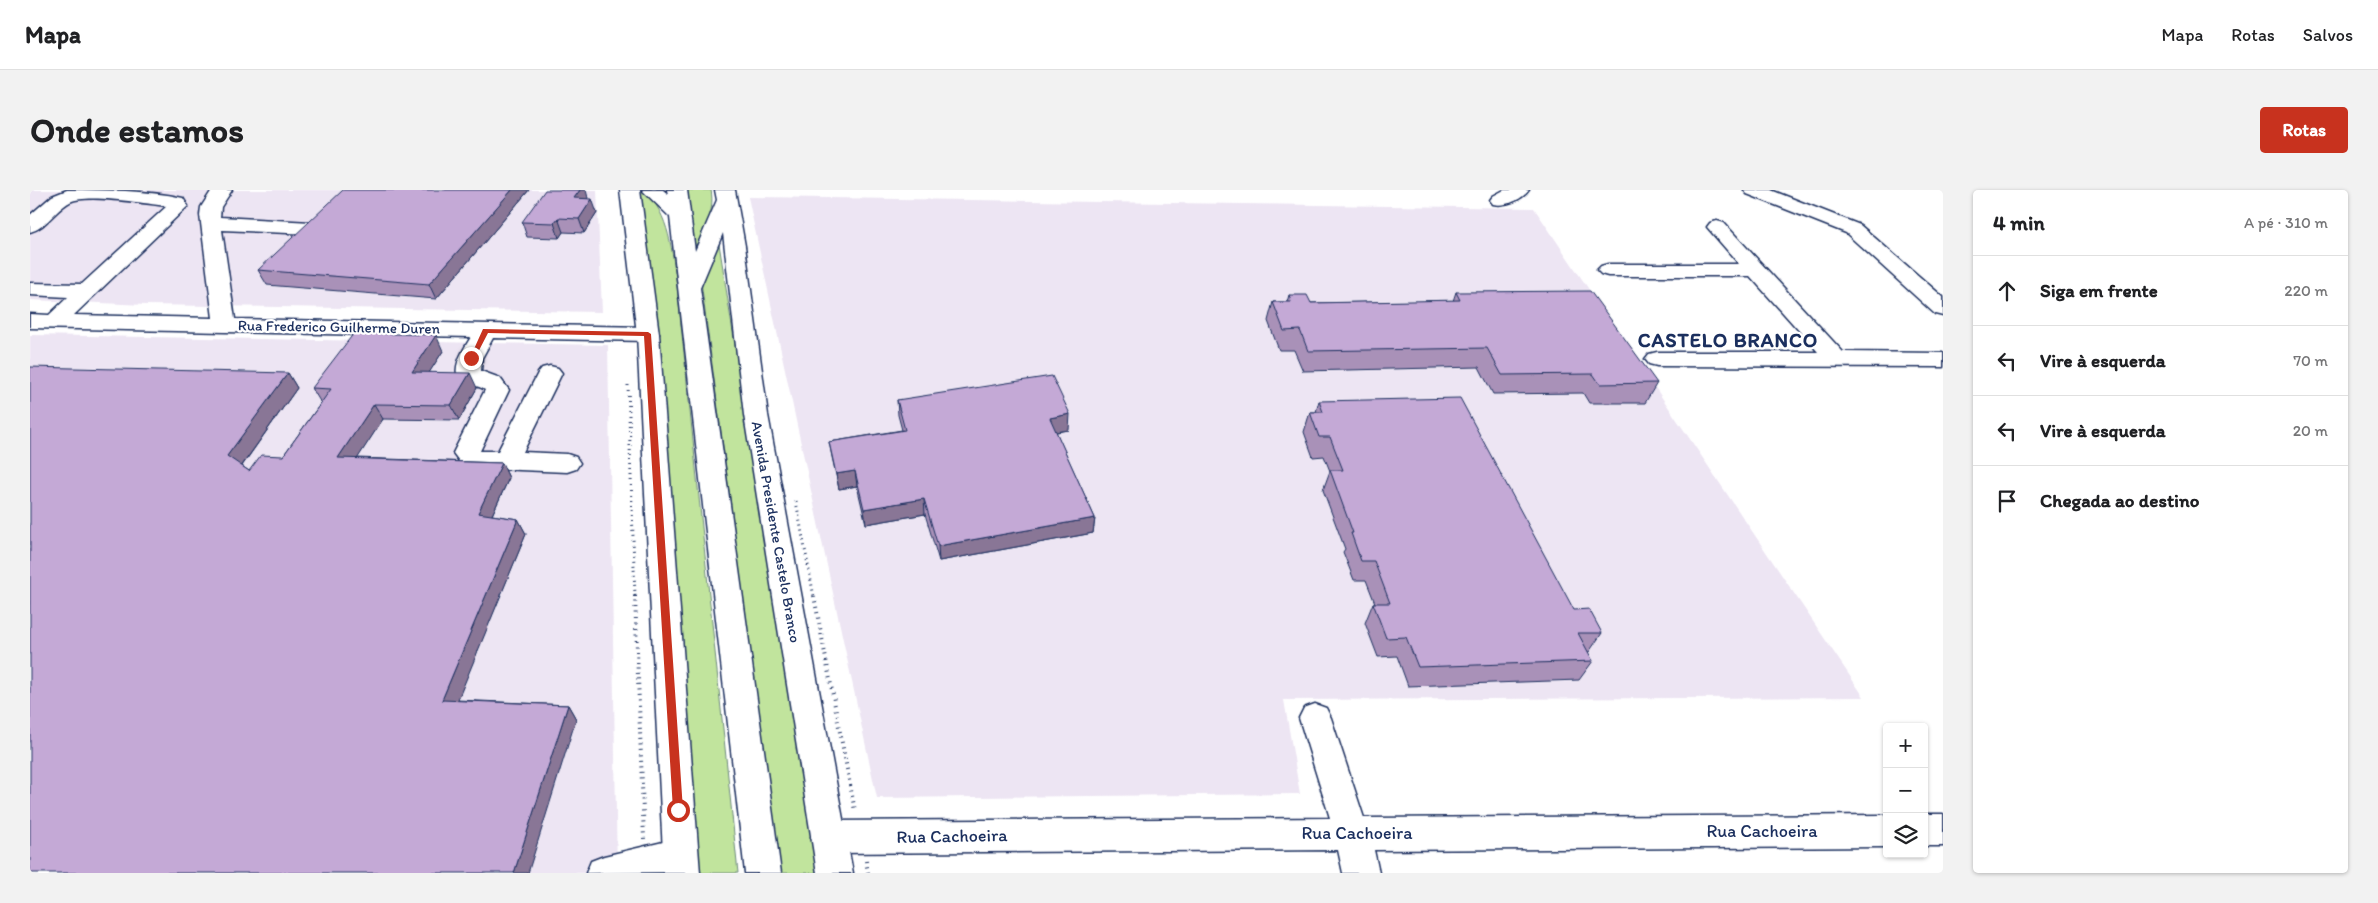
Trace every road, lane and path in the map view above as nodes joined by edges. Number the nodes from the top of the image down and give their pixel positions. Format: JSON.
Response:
{"nodes":[{"id":1,"x":222,"y":190,"type":"edge"},
{"id":2,"x":630,"y":190,"type":"edge"},
{"id":3,"x":652,"y":190,"type":"edge"},
{"id":4,"x":1519,"y":190,"type":"edge"},
{"id":5,"x":1754,"y":190,"type":"edge"},
{"id":6,"x":726,"y":195,"type":"edge"},
{"id":7,"x":1500,"y":200,"type":"dead end"},
{"id":8,"x":678,"y":202,"type":"edge"},
{"id":9,"x":211,"y":223,"type":"junction"},
{"id":10,"x":30,"y":226,"type":"edge"},
{"id":11,"x":1716,"y":227,"type":"dead end"},
{"id":12,"x":311,"y":228,"type":"edge"},
{"id":13,"x":1608,"y":270,"type":"dead end"},
{"id":14,"x":1754,"y":270,"type":"junction"},
{"id":15,"x":690,"y":287,"type":"junction"},
{"id":16,"x":30,"y":289,"type":"edge"},
{"id":17,"x":86,"y":292,"type":"junction"},
{"id":18,"x":1943,"y":309,"type":"edge"},
{"id":19,"x":30,"y":321,"type":"edge"},
{"id":20,"x":54,"y":322,"type":"junction"},
{"id":21,"x":225,"y":325,"type":"junction"},
{"id":22,"x":486,"y":330,"type":"junction"},
{"id":23,"x":648,"y":334,"type":"junction"},
{"id":24,"x":1657,"y":359,"type":"dead end"},
{"id":25,"x":1943,"y":360,"type":"edge"},
{"id":26,"x":1838,"y":361,"type":"junction"},
{"id":27,"x":550,"y":373,"type":"dead end"},
{"id":28,"x":628,"y":380,"type":"dead end"},
{"id":29,"x":506,"y":460,"type":"junction"},
{"id":30,"x":567,"y":463,"type":"dead end"},
{"id":31,"x":795,"y":499,"type":"dead end"},
{"id":32,"x":1315,"y":718,"type":"dead end"},
{"id":33,"x":1928,"y":830,"type":"edge"},
{"id":34,"x":1943,"y":830,"type":"edge"},
{"id":35,"x":1883,"y":831,"type":"edge"},
{"id":36,"x":1352,"y":833,"type":"junction"},
{"id":37,"x":844,"y":837,"type":"junction"},
{"id":38,"x":644,"y":863,"type":"junction"},
{"id":39,"x":681,"y":864,"type":"edge"},
{"id":40,"x":604,"y":873,"type":"edge"},
{"id":41,"x":763,"y":873,"type":"edge"},
{"id":42,"x":835,"y":873,"type":"edge"},
{"id":43,"x":868,"y":873,"type":"edge"},
{"id":44,"x":1361,"y":873,"type":"edge"}],
"edges":[{"from":1,"to":9,"type":"main road"},
{"from":2,"to":23,"type":"main road"},
{"from":3,"to":8,"type":"main road"},
{"from":4,"to":7,"type":"main road"},
{"from":5,"to":18,"type":"main road"},
{"from":6,"to":15,"type":"main road"},
{"from":6,"to":37,"type":"main road","name":"Avenida Presidente Castelo Branco"},
{"from":8,"to":15,"type":"main road"},
{"from":9,"to":12,"type":"main road"},
{"from":9,"to":21,"type":"main road"},
{"from":10,"to":17,"type":"main road"},
{"from":11,"to":14,"type":"main road"},
{"from":13,"to":14,"type":"main road"},
{"from":14,"to":26,"type":"main road"},
{"from":15,"to":41,"type":"main road"},
{"from":16,"to":17,"type":"main road"},
{"from":17,"to":20,"type":"main road"},
{"from":19,"to":20,"type":"main road","name":"Rua Frederico Guilherme Duren"},
{"from":20,"to":21,"type":"main road","name":"Rua Frederico Guilherme Duren"},
{"from":21,"to":22,"type":"main road","name":"Rua Frederico Guilherme Duren"},
{"from":22,"to":23,"type":"main road","name":"Rua Frederico Guilherme Duren"},
{"from":22,"to":29,"type":"main road"},
{"from":23,"to":39,"type":"main road"},
{"from":24,"to":26,"type":"main road"},
{"from":25,"to":26,"type":"main road"},
{"from":27,"to":29,"type":"main road"},
{"from":28,"to":38,"type":"path"},
{"from":29,"to":30,"type":"main road"},
{"from":31,"to":37,"type":"path"},
{"from":32,"to":36,"type":"main road"},
{"from":33,"to":34,"type":"main road"},
{"from":35,"to":36,"type":"main road","name":"Rua Cachoeira"},
{"from":36,"to":37,"type":"main road","name":"Rua Cachoeira"},
{"from":36,"to":44,"type":"main road"},
{"from":37,"to":42,"type":"main road","name":"Avenida Presidente Castelo Branco"},
{"from":37,"to":43,"type":"path"},
{"from":38,"to":39,"type":"main road"},
{"from":38,"to":40,"type":"main road"}]}
